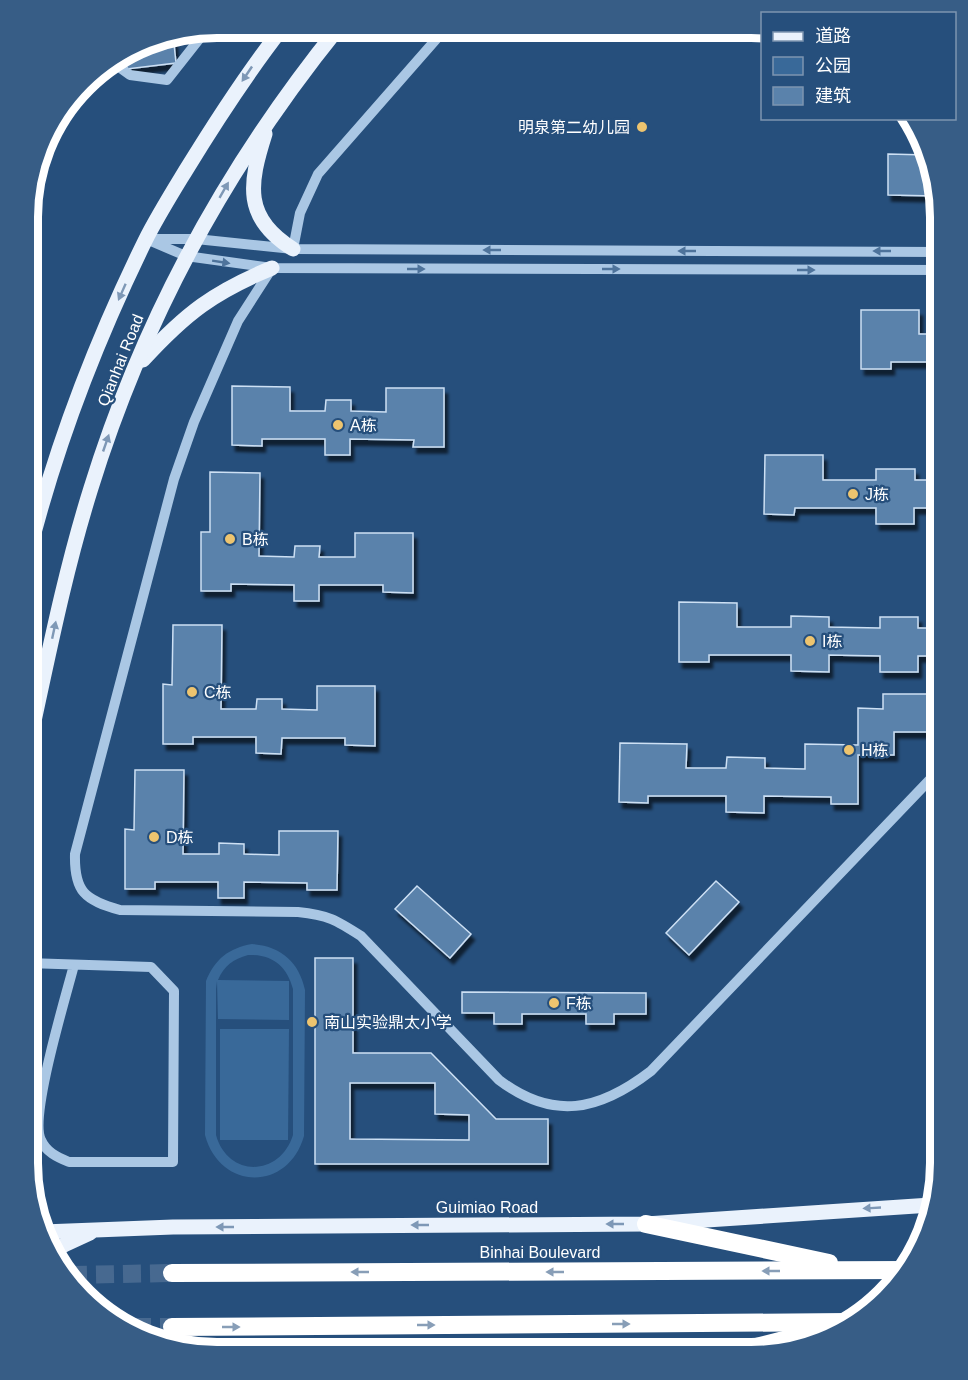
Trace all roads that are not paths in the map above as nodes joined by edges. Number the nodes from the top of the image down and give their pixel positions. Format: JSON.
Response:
{"nodes":[{"id":1,"x":275,"y":37,"type":"edge"},
{"id":2,"x":331,"y":37,"type":"edge"},
{"id":3,"x":438,"y":37,"type":"edge"},
{"id":4,"x":200,"y":38,"type":"edge"},
{"id":5,"x":119,"y":67,"type":"edge"},
{"id":6,"x":272,"y":115,"type":"junction"},
{"id":7,"x":146,"y":239,"type":"junction"},
{"id":8,"x":196,"y":239,"type":"junction"},
{"id":9,"x":293,"y":249,"type":"junction"},
{"id":10,"x":930,"y":252,"type":"edge"},
{"id":11,"x":186,"y":256,"type":"junction"},
{"id":12,"x":272,"y":268,"type":"junction"},
{"id":13,"x":930,"y":270,"type":"edge"},
{"id":14,"x":133,"y":371,"type":"junction"},
{"id":15,"x":37,"y":523,"type":"edge"},
{"id":16,"x":37,"y":708,"type":"edge"},
{"id":17,"x":930,"y":779,"type":"edge"},
{"id":18,"x":37,"y":963,"type":"edge"},
{"id":19,"x":74,"y":965,"type":"junction"},
{"id":20,"x":925,"y":1205,"type":"edge"},
{"id":21,"x":646,"y":1224,"type":"junction"},
{"id":22,"x":50,"y":1228,"type":"edge"},
{"id":23,"x":68,"y":1231,"type":"junction"},
{"id":24,"x":95,"y":1231,"type":"junction"},
{"id":25,"x":51,"y":1232,"type":"edge"},
{"id":26,"x":59,"y":1248,"type":"edge"},
{"id":27,"x":872,"y":1270,"type":"junction"},
{"id":28,"x":895,"y":1270,"type":"edge"},
{"id":29,"x":172,"y":1273,"type":"tunnel mouth"},
{"id":30,"x":834,"y":1322,"type":"edge"},
{"id":31,"x":172,"y":1327,"type":"tunnel mouth"}],
"edges":[{"from":1,"to":7,"type":"main road","name":"Qianhai Road","one_way":true},
{"from":2,"to":6,"type":"main road","name":"Qianhai Road"},
{"from":3,"to":9,"type":"street"},
{"from":4,"to":5,"type":"street"},
{"from":8,"to":6,"type":"main road","name":"Qianhai Road","one_way":true},
{"from":6,"to":9,"type":"main road"},
{"from":7,"to":8,"type":"street"},
{"from":7,"to":11,"type":"street"},
{"from":7,"to":15,"type":"main road","name":"Qianhai Road","one_way":true},
{"from":8,"to":9,"type":"street"},
{"from":8,"to":11,"type":"main road","name":"Qianhai Road"},
{"from":10,"to":9,"type":"street","one_way":true},
{"from":11,"to":12,"type":"street","one_way":true},
{"from":11,"to":14,"type":"main road","name":"Qianhai Road"},
{"from":12,"to":13,"type":"street","one_way":true},
{"from":12,"to":14,"type":"main road"},
{"from":12,"to":17,"type":"street"},
{"from":16,"to":14,"type":"main road","name":"Qianhai Road","one_way":true},
{"from":18,"to":19,"type":"street"},
{"from":19,"to":19,"type":"street"},
{"from":20,"to":21,"type":"main road","name":"Guimiao Road","one_way":true},
{"from":21,"to":24,"type":"main road","name":"Guimiao Road","one_way":true},
{"from":21,"to":27,"type":"highway"},
{"from":22,"to":23,"type":"main road"},
{"from":23,"to":24,"type":"main road","name":"Guimiao Road"},
{"from":23,"to":25,"type":"main road","name":"Guimiao Road"},
{"from":24,"to":26,"type":"main road"},
{"from":27,"to":28,"type":"highway","name":"Binhai Boulevard"},
{"from":27,"to":29,"type":"highway","name":"Binhai Boulevard","one_way":true},
{"from":31,"to":30,"type":"highway","one_way":true}]}
